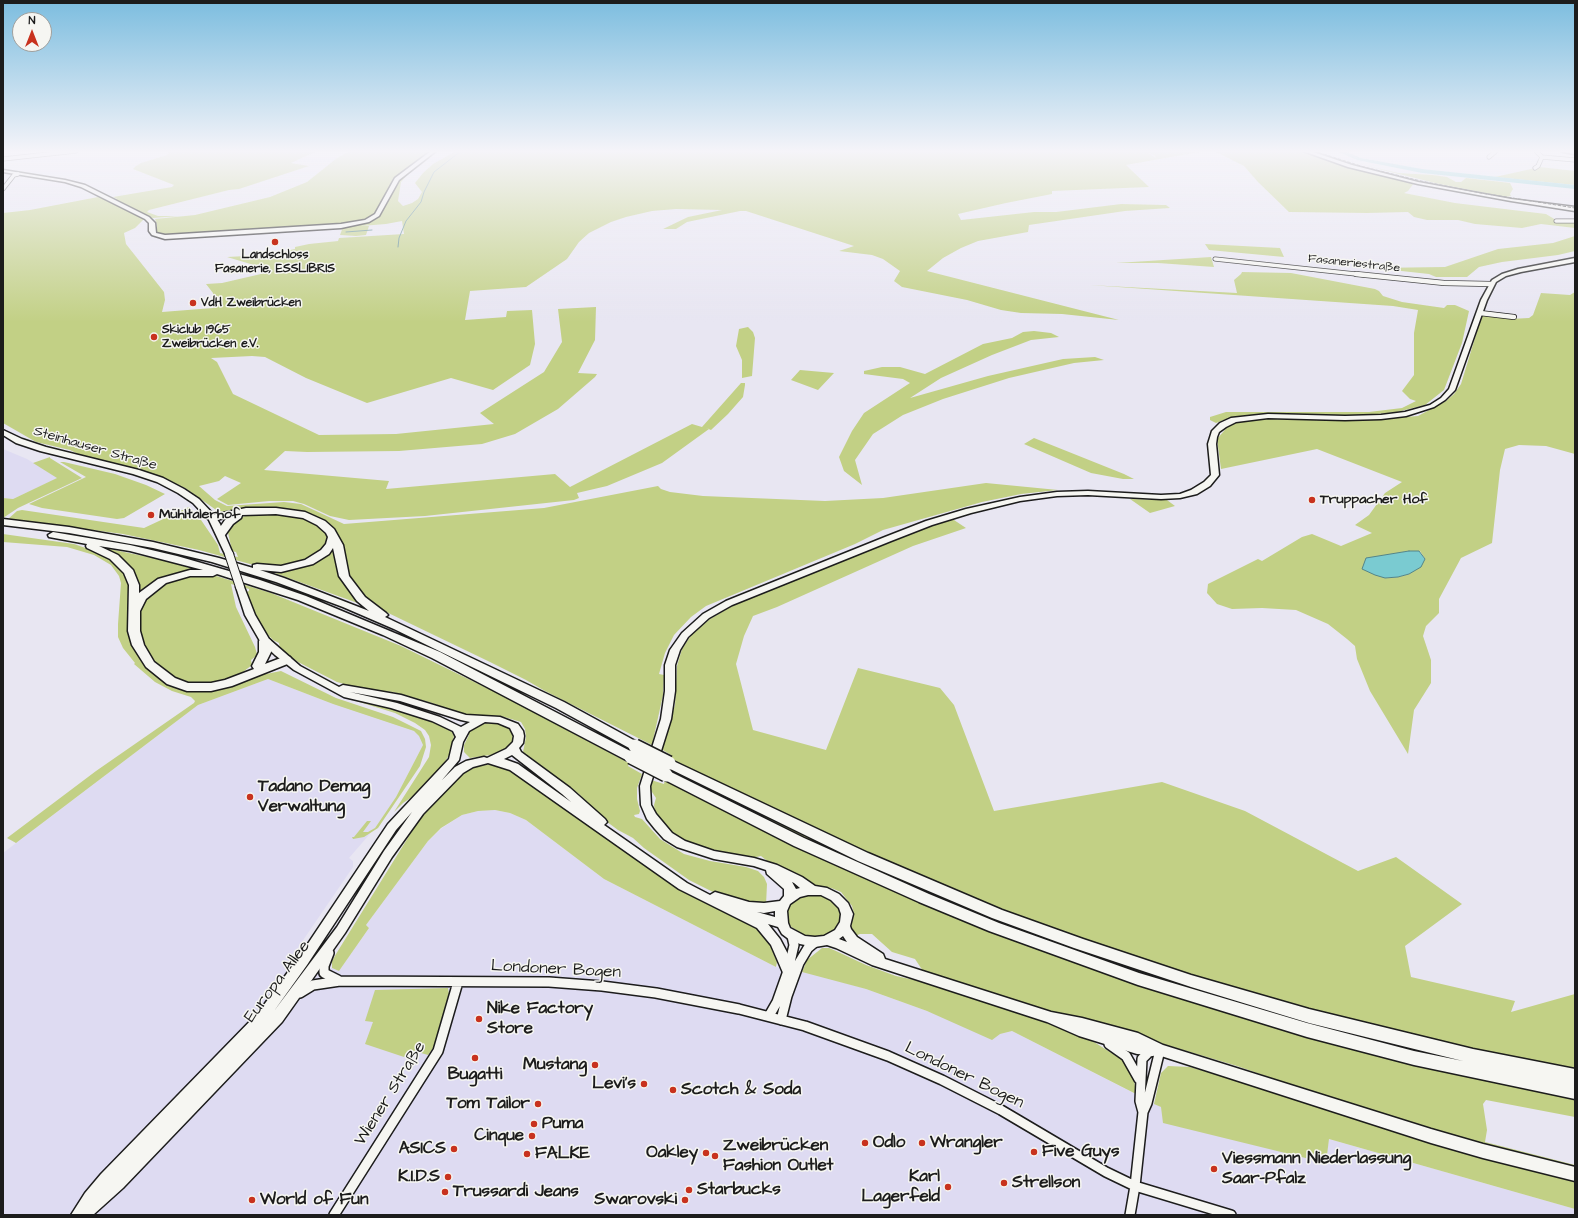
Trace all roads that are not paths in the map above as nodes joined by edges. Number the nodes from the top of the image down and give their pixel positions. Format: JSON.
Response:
{"nodes":[{"id":1,"x":126,"y":208,"type":"edge"},
{"id":2,"x":381,"y":208,"type":"edge"},
{"id":3,"x":1561,"y":208,"type":"edge"},
{"id":4,"x":1575,"y":210,"type":"edge"},
{"id":5,"x":1556,"y":221,"type":"dead end"},
{"id":6,"x":1575,"y":221,"type":"edge"},
{"id":7,"x":1214,"y":259,"type":"dead end"},
{"id":8,"x":1575,"y":260,"type":"edge"},
{"id":9,"x":1491,"y":284,"type":"junction"},
{"id":10,"x":1479,"y":315,"type":"junction"},
{"id":11,"x":1514,"y":317,"type":"dead end"},
{"id":12,"x":3,"y":432,"type":"edge"},
{"id":13,"x":265,"y":511,"type":"junction"},
{"id":14,"x":238,"y":516,"type":"junction"},
{"id":15,"x":212,"y":518,"type":"junction"},
{"id":16,"x":3,"y":522,"type":"edge"},
{"id":17,"x":3,"y":530,"type":"edge"},
{"id":18,"x":221,"y":533,"type":"junction"},
{"id":19,"x":66,"y":537,"type":"junction"},
{"id":20,"x":333,"y":538,"type":"junction"},
{"id":21,"x":227,"y":558,"type":"junction"},
{"id":22,"x":256,"y":582,"type":"junction"},
{"id":23,"x":136,"y":609,"type":"junction"},
{"id":24,"x":398,"y":627,"type":"junction"},
{"id":25,"x":265,"y":641,"type":"junction"},
{"id":26,"x":286,"y":660,"type":"junction"},
{"id":27,"x":258,"y":666,"type":"junction"},
{"id":28,"x":233,"y":681,"type":"junction"},
{"id":29,"x":326,"y":684,"type":"junction"},
{"id":30,"x":483,"y":719,"type":"junction"},
{"id":31,"x":460,"y":738,"type":"junction"},
{"id":32,"x":514,"y":748,"type":"junction"},
{"id":33,"x":633,"y":751,"type":"junction"},
{"id":34,"x":456,"y":754,"type":"junction"},
{"id":35,"x":488,"y":760,"type":"junction"},
{"id":36,"x":668,"y":769,"type":"junction"},
{"id":37,"x":754,"y":862,"type":"junction"},
{"id":38,"x":812,"y":890,"type":"junction"},
{"id":39,"x":787,"y":901,"type":"junction"},
{"id":40,"x":730,"y":909,"type":"junction"},
{"id":41,"x":782,"y":923,"type":"junction"},
{"id":42,"x":844,"y":926,"type":"junction"},
{"id":43,"x":341,"y":930,"type":"junction"},
{"id":44,"x":792,"y":936,"type":"junction"},
{"id":45,"x":821,"y":941,"type":"junction"},
{"id":46,"x":892,"y":966,"type":"junction"},
{"id":47,"x":788,"y":971,"type":"junction"},
{"id":48,"x":340,"y":981,"type":"junction"},
{"id":49,"x":458,"y":982,"type":"junction"},
{"id":50,"x":768,"y":1016,"type":"junction"},
{"id":51,"x":277,"y":1018,"type":"junction"},
{"id":52,"x":1051,"y":1018,"type":"junction"},
{"id":53,"x":781,"y":1020,"type":"junction"},
{"id":54,"x":1097,"y":1036,"type":"junction"},
{"id":55,"x":1160,"y":1050,"type":"junction"},
{"id":56,"x":1575,"y":1076,"type":"edge"},
{"id":57,"x":1140,"y":1080,"type":"junction"},
{"id":58,"x":1575,"y":1092,"type":"edge"},
{"id":59,"x":1143,"y":1112,"type":"junction"},
{"id":60,"x":1575,"y":1174,"type":"edge"},
{"id":61,"x":1135,"y":1186,"type":"junction"},
{"id":62,"x":79,"y":1215,"type":"edge"},
{"id":63,"x":82,"y":1215,"type":"edge"},
{"id":64,"x":334,"y":1215,"type":"edge"},
{"id":65,"x":1130,"y":1215,"type":"edge"},
{"id":66,"x":1231,"y":1215,"type":"edge"}],
"edges":[{"from":1,"to":2,"type":"street"},
{"from":3,"to":4,"type":"street"},
{"from":5,"to":6,"type":"street"},
{"from":7,"to":9,"type":"street","name":"Fasaneriestraße"},
{"from":8,"to":9,"type":"street"},
{"from":9,"to":10,"type":"street"},
{"from":10,"to":11,"type":"street"},
{"from":10,"to":37,"type":"street"},
{"from":12,"to":15,"type":"street","name":"Steinhauser Straße"},
{"from":13,"to":14,"type":"highway"},
{"from":13,"to":15,"type":"highway"},
{"from":13,"to":20,"type":"highway"},
{"from":14,"to":15,"type":"highway"},
{"from":14,"to":18,"type":"highway"},
{"from":15,"to":18,"type":"street","name":"Steinhauser Straße"},
{"from":16,"to":21,"type":"highway"},
{"from":17,"to":19,"type":"highway"},
{"from":18,"to":21,"type":"street","name":"Steinhauser Straße"},
{"from":19,"to":22,"type":"highway"},
{"from":19,"to":23,"type":"highway"},
{"from":20,"to":21,"type":"highway"},
{"from":20,"to":24,"type":"highway"},
{"from":21,"to":24,"type":"highway"},
{"from":21,"to":25,"type":"street","name":"Steinhauser Straße","bridge":true},
{"from":22,"to":23,"type":"highway"},
{"from":22,"to":33,"type":"highway"},
{"from":23,"to":28,"type":"highway"},
{"from":24,"to":33,"type":"highway"},
{"from":25,"to":26,"type":"street","name":"Steinhauser Straße"},
{"from":25,"to":27,"type":"highway"},
{"from":26,"to":27,"type":"highway"},
{"from":26,"to":28,"type":"highway"},
{"from":26,"to":29,"type":"street","name":"Steinhauser Straße"},
{"from":27,"to":28,"type":"highway"},
{"from":29,"to":30,"type":"street"},
{"from":29,"to":31,"type":"street"},
{"from":30,"to":31,"type":"street"},
{"from":30,"to":32,"type":"street"},
{"from":31,"to":34,"type":"street"},
{"from":32,"to":35,"type":"street"},
{"from":32,"to":39,"type":"street"},
{"from":33,"to":36,"type":"highway","bridge":true},
{"from":34,"to":35,"type":"street"},
{"from":34,"to":62,"type":"street","name":"Europa Allee"},
{"from":35,"to":40,"type":"street"},
{"from":35,"to":43,"type":"street","name":"Europa Allee"},
{"from":36,"to":56,"type":"highway"},
{"from":36,"to":58,"type":"highway"},
{"from":37,"to":38,"type":"street"},
{"from":37,"to":39,"type":"street"},
{"from":38,"to":39,"type":"street"},
{"from":38,"to":42,"type":"street"},
{"from":39,"to":41,"type":"street"},
{"from":40,"to":41,"type":"street"},
{"from":40,"to":47,"type":"street"},
{"from":41,"to":44,"type":"street"},
{"from":42,"to":45,"type":"street"},
{"from":42,"to":46,"type":"street"},
{"from":43,"to":48,"type":"street"},
{"from":43,"to":51,"type":"street","name":"Europa Allee"},
{"from":44,"to":45,"type":"street"},
{"from":44,"to":47,"type":"street"},
{"from":45,"to":46,"type":"street"},
{"from":45,"to":53,"type":"street"},
{"from":46,"to":52,"type":"street"},
{"from":47,"to":50,"type":"street"},
{"from":48,"to":49,"type":"street","name":"Londoner Bogen"},
{"from":48,"to":51,"type":"street","name":"Londoner Bogen"},
{"from":49,"to":50,"type":"street","name":"Londoner Bogen"},
{"from":49,"to":64,"type":"street","name":"Wiener Straße"},
{"from":50,"to":53,"type":"street","name":"Londoner Bogen"},
{"from":51,"to":63,"type":"street","name":"Europa Allee"},
{"from":52,"to":54,"type":"street"},
{"from":52,"to":55,"type":"street"},
{"from":53,"to":61,"type":"street","name":"Londoner Bogen"},
{"from":54,"to":55,"type":"street"},
{"from":54,"to":57,"type":"street"},
{"from":55,"to":57,"type":"street"},
{"from":55,"to":59,"type":"street"},
{"from":55,"to":60,"type":"street"},
{"from":57,"to":59,"type":"street"},
{"from":59,"to":61,"type":"street"},
{"from":61,"to":65,"type":"street"},
{"from":61,"to":66,"type":"street","name":"Londoner Bogen"}]}
